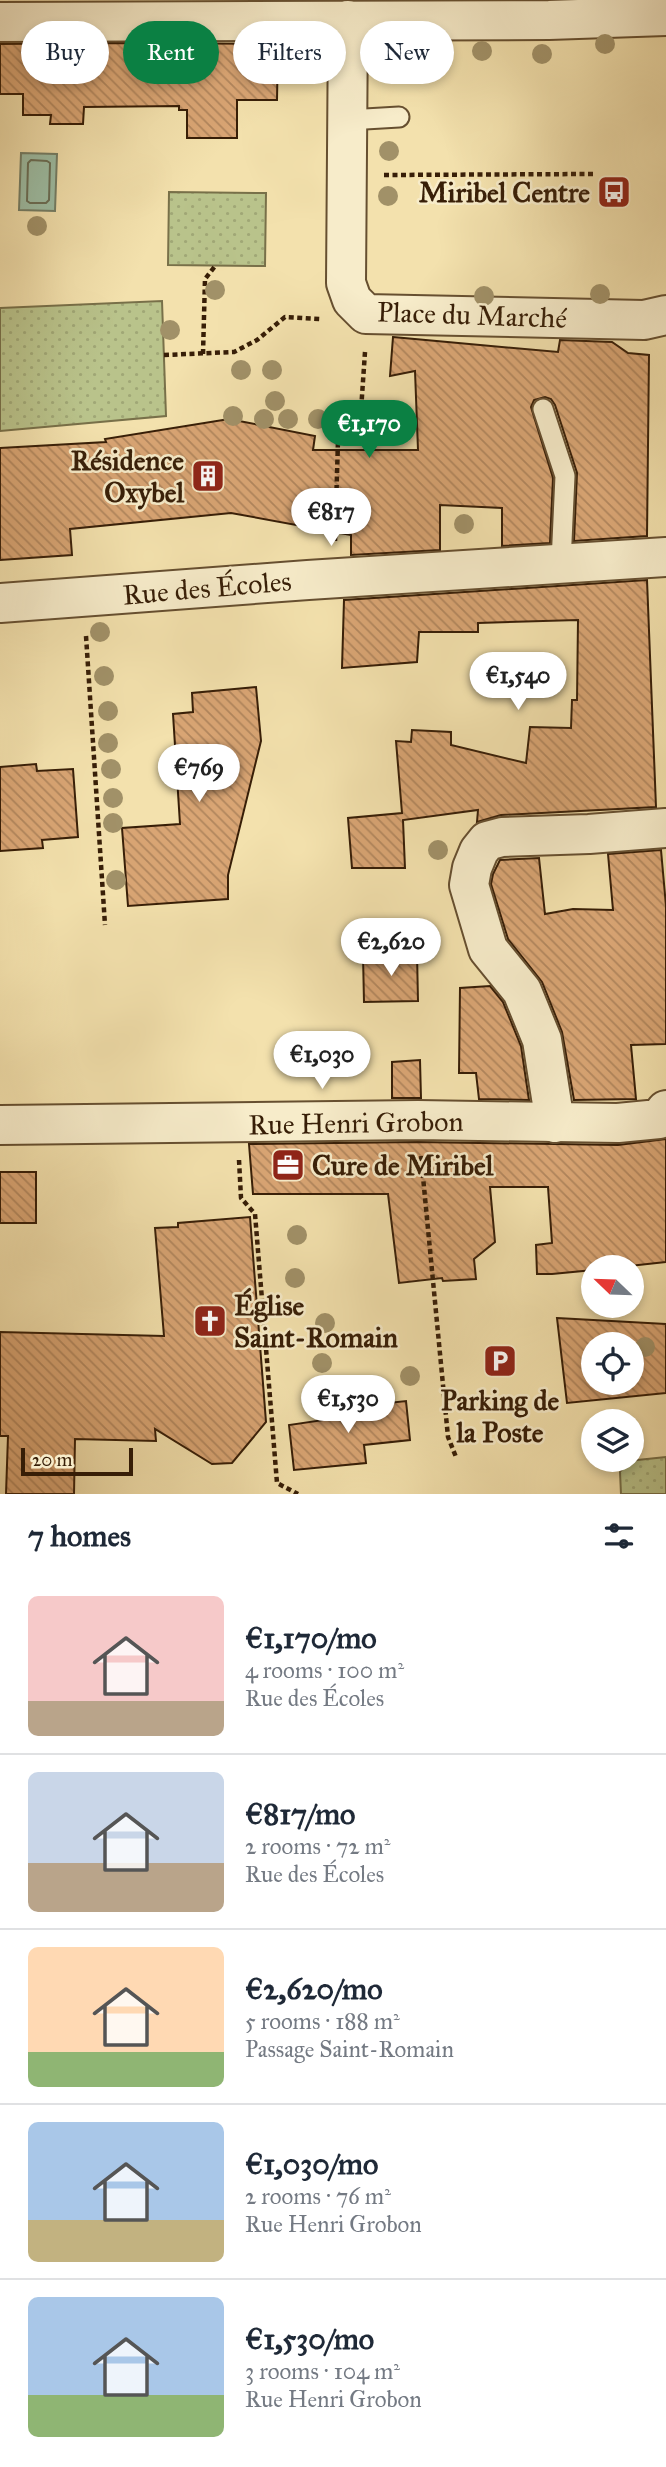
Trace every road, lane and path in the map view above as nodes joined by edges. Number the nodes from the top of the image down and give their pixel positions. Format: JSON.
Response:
{"nodes":[{"id":1,"x":511,"y":10,"type":"edge"},
{"id":2,"x":666,"y":16,"type":"edge"},
{"id":3,"x":348,"y":20,"type":"junction"},
{"id":4,"x":0,"y":22,"type":"edge"},
{"id":5,"x":400,"y":117,"type":"dead end"},
{"id":6,"x":348,"y":120,"type":"junction"},
{"id":7,"x":593,"y":174,"type":"dead end"},
{"id":8,"x":373,"y":175,"type":"dead end"},
{"id":9,"x":216,"y":265,"type":"dead end"},
{"id":10,"x":666,"y":315,"type":"edge"},
{"id":11,"x":328,"y":319,"type":"dead end"},
{"id":12,"x":366,"y":346,"type":"dead end"},
{"id":13,"x":203,"y":354,"type":"junction"},
{"id":14,"x":164,"y":355,"type":"dead end"},
{"id":15,"x":542,"y":409,"type":"dead end"},
{"id":16,"x":666,"y":557,"type":"edge"},
{"id":17,"x":561,"y":563,"type":"junction"},
{"id":18,"x":334,"y":578,"type":"junction"},
{"id":19,"x":83,"y":598,"type":"junction"},
{"id":20,"x":0,"y":603,"type":"edge"},
{"id":21,"x":666,"y":828,"type":"edge"},
{"id":22,"x":105,"y":925,"type":"dead end"},
{"id":23,"x":666,"y":1110,"type":"edge"},
{"id":24,"x":418,"y":1120,"type":"junction"},
{"id":25,"x":555,"y":1123,"type":"junction"},
{"id":26,"x":236,"y":1124,"type":"junction"},
{"id":27,"x":0,"y":1125,"type":"edge"},
{"id":28,"x":456,"y":1457,"type":"dead end"},
{"id":29,"x":298,"y":1494,"type":"edge"}],
"edges":[{"from":1,"to":2,"type":"street"},
{"from":1,"to":3,"type":"street"},
{"from":3,"to":4,"type":"street"},
{"from":3,"to":6,"type":"street","name":"Place du Marché"},
{"from":5,"to":6,"type":"lane"},
{"from":6,"to":10,"type":"street","name":"Place du Marché"},
{"from":7,"to":8,"type":"path"},
{"from":9,"to":13,"type":"path"},
{"from":11,"to":13,"type":"path"},
{"from":12,"to":18,"type":"path"},
{"from":13,"to":14,"type":"path"},
{"from":15,"to":17,"type":"lane"},
{"from":16,"to":17,"type":"street","name":"Rue des Écoles"},
{"from":17,"to":18,"type":"street","name":"Rue des Écoles"},
{"from":18,"to":19,"type":"street","name":"Rue des Écoles"},
{"from":19,"to":20,"type":"street","name":"Rue des Écoles"},
{"from":19,"to":22,"type":"path"},
{"from":21,"to":25,"type":"street"},
{"from":23,"to":25,"type":"street","name":"Rue Henri Grobon"},
{"from":24,"to":25,"type":"street","name":"Rue Henri Grobon"},
{"from":24,"to":26,"type":"street","name":"Rue Henri Grobon"},
{"from":24,"to":28,"type":"path"},
{"from":26,"to":27,"type":"street","name":"Rue Henri Grobon"},
{"from":26,"to":29,"type":"path"}]}
